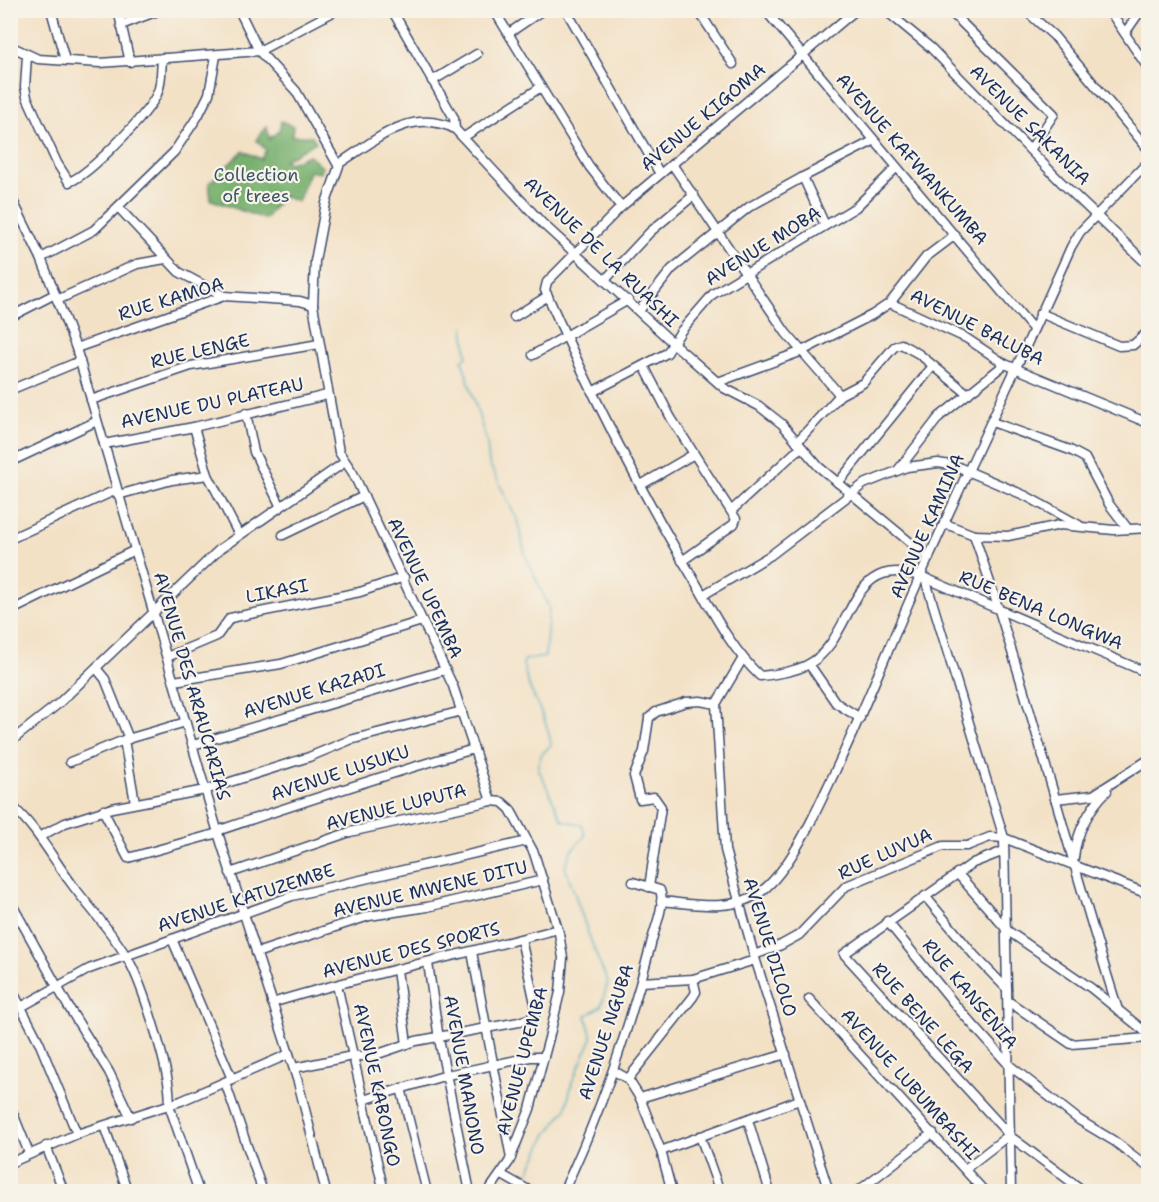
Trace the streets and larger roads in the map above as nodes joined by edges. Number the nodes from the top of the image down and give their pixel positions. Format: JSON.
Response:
{"nodes":[{"id":1,"x":51,"y":10,"type":"edge"},
{"id":2,"x":118,"y":10,"type":"edge"},
{"id":3,"x":160,"y":10,"type":"edge"},
{"id":4,"x":239,"y":10,"type":"edge"},
{"id":5,"x":338,"y":10,"type":"edge"},
{"id":6,"x":392,"y":10,"type":"edge"},
{"id":7,"x":494,"y":10,"type":"edge"},
{"id":8,"x":543,"y":10,"type":"edge"},
{"id":9,"x":566,"y":10,"type":"edge"},
{"id":10,"x":698,"y":10,"type":"edge"},
{"id":11,"x":765,"y":10,"type":"edge"},
{"id":12,"x":885,"y":10,"type":"edge"},
{"id":13,"x":949,"y":10,"type":"edge"},
{"id":14,"x":1024,"y":10,"type":"edge"},
{"id":15,"x":1109,"y":10,"type":"edge"},
{"id":16,"x":1141,"y":10,"type":"edge"},
{"id":17,"x":854,"y":11,"type":"edge"},
{"id":18,"x":121,"y":25,"type":"junction"},
{"id":19,"x":509,"y":33,"type":"junction"},
{"id":20,"x":1125,"y":33,"type":"junction"},
{"id":21,"x":10,"y":46,"type":"edge"},
{"id":22,"x":259,"y":51,"type":"junction"},
{"id":23,"x":477,"y":54,"type":"dead end"},
{"id":24,"x":27,"y":56,"type":"junction"},
{"id":25,"x":216,"y":56,"type":"junction"},
{"id":26,"x":803,"y":56,"type":"junction"},
{"id":27,"x":162,"y":58,"type":"junction"},
{"id":28,"x":65,"y":60,"type":"junction"},
{"id":29,"x":130,"y":62,"type":"junction"},
{"id":30,"x":732,"y":64,"type":"dead end"},
{"id":31,"x":1149,"y":68,"type":"edge"},
{"id":32,"x":432,"y":81,"type":"junction"},
{"id":33,"x":541,"y":87,"type":"junction"},
{"id":34,"x":455,"y":129,"type":"junction"},
{"id":35,"x":464,"y":137,"type":"junction"},
{"id":36,"x":873,"y":141,"type":"junction"},
{"id":37,"x":1149,"y":149,"type":"edge"},
{"id":38,"x":1030,"y":150,"type":"junction"},
{"id":39,"x":1149,"y":162,"type":"edge"},
{"id":40,"x":672,"y":164,"type":"junction"},
{"id":41,"x":338,"y":165,"type":"junction"},
{"id":42,"x":896,"y":168,"type":"junction"},
{"id":43,"x":660,"y":174,"type":"junction"},
{"id":44,"x":803,"y":177,"type":"junction"},
{"id":45,"x":10,"y":195,"type":"edge"},
{"id":46,"x":694,"y":195,"type":"junction"},
{"id":47,"x":118,"y":207,"type":"junction"},
{"id":48,"x":621,"y":207,"type":"junction"},
{"id":49,"x":13,"y":208,"type":"edge"},
{"id":50,"x":1096,"y":214,"type":"junction"},
{"id":51,"x":825,"y":225,"type":"junction"},
{"id":52,"x":719,"y":232,"type":"junction"},
{"id":53,"x":955,"y":235,"type":"junction"},
{"id":54,"x":573,"y":253,"type":"junction"},
{"id":55,"x":40,"y":258,"type":"junction"},
{"id":56,"x":165,"y":259,"type":"junction"},
{"id":57,"x":1147,"y":261,"type":"edge"},
{"id":58,"x":745,"y":273,"type":"junction"},
{"id":59,"x":605,"y":280,"type":"junction"},
{"id":60,"x":224,"y":296,"type":"junction"},
{"id":61,"x":548,"y":296,"type":"junction"},
{"id":62,"x":56,"y":297,"type":"junction"},
{"id":63,"x":628,"y":300,"type":"junction"},
{"id":64,"x":890,"y":303,"type":"junction"},
{"id":65,"x":313,"y":305,"type":"junction"},
{"id":66,"x":639,"y":311,"type":"junction"},
{"id":67,"x":1040,"y":313,"type":"junction"},
{"id":68,"x":10,"y":317,"type":"edge"},
{"id":69,"x":514,"y":317,"type":"dead end"},
{"id":70,"x":1033,"y":329,"type":"junction"},
{"id":71,"x":1149,"y":332,"type":"edge"},
{"id":72,"x":567,"y":337,"type":"junction"},
{"id":73,"x":319,"y":344,"type":"junction"},
{"id":74,"x":674,"y":344,"type":"junction"},
{"id":75,"x":76,"y":348,"type":"junction"},
{"id":76,"x":800,"y":352,"type":"junction"},
{"id":77,"x":533,"y":355,"type":"dead end"},
{"id":78,"x":80,"y":362,"type":"junction"},
{"id":79,"x":1005,"y":364,"type":"junction"},
{"id":80,"x":644,"y":366,"type":"junction"},
{"id":81,"x":933,"y":366,"type":"junction"},
{"id":82,"x":1016,"y":368,"type":"junction"},
{"id":83,"x":718,"y":382,"type":"junction"},
{"id":84,"x":10,"y":390,"type":"edge"},
{"id":85,"x":592,"y":392,"type":"junction"},
{"id":86,"x":968,"y":394,"type":"junction"},
{"id":87,"x":327,"y":395,"type":"junction"},
{"id":88,"x":840,"y":395,"type":"junction"},
{"id":89,"x":91,"y":400,"type":"junction"},
{"id":90,"x":246,"y":413,"type":"junction"},
{"id":91,"x":97,"y":421,"type":"junction"},
{"id":92,"x":992,"y":422,"type":"junction"},
{"id":93,"x":1149,"y":423,"type":"edge"},
{"id":94,"x":194,"y":427,"type":"junction"},
{"id":95,"x":104,"y":444,"type":"junction"},
{"id":96,"x":799,"y":445,"type":"junction"},
{"id":97,"x":694,"y":454,"type":"junction"},
{"id":98,"x":10,"y":462,"type":"edge"},
{"id":99,"x":345,"y":462,"type":"junction"},
{"id":100,"x":898,"y":470,"type":"junction"},
{"id":101,"x":970,"y":471,"type":"junction"},
{"id":102,"x":208,"y":475,"type":"junction"},
{"id":103,"x":838,"y":483,"type":"junction"},
{"id":104,"x":641,"y":486,"type":"junction"},
{"id":105,"x":117,"y":493,"type":"junction"},
{"id":106,"x":852,"y":494,"type":"junction"},
{"id":107,"x":364,"y":496,"type":"junction"},
{"id":108,"x":280,"y":505,"type":"junction"},
{"id":109,"x":731,"y":511,"type":"junction"},
{"id":110,"x":946,"y":524,"type":"junction"},
{"id":111,"x":1079,"y":525,"type":"junction"},
{"id":112,"x":1149,"y":528,"type":"edge"},
{"id":113,"x":1128,"y":529,"type":"junction"},
{"id":114,"x":239,"y":535,"type":"junction"},
{"id":115,"x":283,"y":535,"type":"dead end"},
{"id":116,"x":974,"y":535,"type":"junction"},
{"id":117,"x":10,"y":540,"type":"edge"},
{"id":118,"x":135,"y":550,"type":"junction"},
{"id":119,"x":929,"y":558,"type":"junction"},
{"id":120,"x":682,"y":561,"type":"junction"},
{"id":121,"x":404,"y":577,"type":"junction"},
{"id":122,"x":922,"y":577,"type":"junction"},
{"id":123,"x":703,"y":595,"type":"junction"},
{"id":124,"x":10,"y":611,"type":"edge"},
{"id":125,"x":1000,"y":611,"type":"junction"},
{"id":126,"x":153,"y":614,"type":"junction"},
{"id":127,"x":422,"y":621,"type":"junction"},
{"id":128,"x":167,"y":657,"type":"junction"},
{"id":129,"x":743,"y":658,"type":"junction"},
{"id":130,"x":809,"y":664,"type":"junction"},
{"id":131,"x":96,"y":668,"type":"junction"},
{"id":132,"x":445,"y":669,"type":"junction"},
{"id":133,"x":1149,"y":673,"type":"edge"},
{"id":134,"x":174,"y":681,"type":"junction"},
{"id":135,"x":716,"y":704,"type":"junction"},
{"id":136,"x":462,"y":711,"type":"junction"},
{"id":137,"x":861,"y":718,"type":"junction"},
{"id":138,"x":186,"y":722,"type":"junction"},
{"id":139,"x":127,"y":739,"type":"junction"},
{"id":140,"x":10,"y":742,"type":"edge"},
{"id":141,"x":193,"y":745,"type":"junction"},
{"id":142,"x":474,"y":749,"type":"junction"},
{"id":143,"x":1149,"y":760,"type":"edge"},
{"id":144,"x":70,"y":762,"type":"dead end"},
{"id":145,"x":1114,"y":784,"type":"junction"},
{"id":146,"x":205,"y":790,"type":"junction"},
{"id":147,"x":1055,"y":799,"type":"junction"},
{"id":148,"x":491,"y":801,"type":"junction"},
{"id":149,"x":135,"y":802,"type":"junction"},
{"id":150,"x":502,"y":802,"type":"joint"},
{"id":151,"x":10,"y":804,"type":"edge"},
{"id":152,"x":103,"y":810,"type":"junction"},
{"id":153,"x":218,"y":832,"type":"junction"},
{"id":154,"x":41,"y":836,"type":"junction"},
{"id":155,"x":1004,"y":838,"type":"junction"},
{"id":156,"x":526,"y":842,"type":"junction"},
{"id":157,"x":1004,"y":851,"type":"junction"},
{"id":158,"x":1073,"y":866,"type":"junction"},
{"id":159,"x":230,"y":873,"type":"junction"},
{"id":160,"x":957,"y":873,"type":"junction"},
{"id":161,"x":543,"y":880,"type":"junction"},
{"id":162,"x":633,"y":882,"type":"dead end"},
{"id":163,"x":649,"y":887,"type":"junction"},
{"id":164,"x":1149,"y":894,"type":"edge"},
{"id":165,"x":925,"y":896,"type":"junction"},
{"id":166,"x":10,"y":900,"type":"edge"},
{"id":167,"x":661,"y":901,"type":"junction"},
{"id":168,"x":738,"y":902,"type":"junction"},
{"id":169,"x":243,"y":912,"type":"junction"},
{"id":170,"x":887,"y":921,"type":"junction"},
{"id":171,"x":558,"y":929,"type":"junction"},
{"id":172,"x":1008,"y":931,"type":"junction"},
{"id":173,"x":172,"y":939,"type":"junction"},
{"id":174,"x":521,"y":939,"type":"junction"},
{"id":175,"x":256,"y":952,"type":"junction"},
{"id":176,"x":472,"y":952,"type":"junction"},
{"id":177,"x":126,"y":956,"type":"junction"},
{"id":178,"x":754,"y":957,"type":"junction"},
{"id":179,"x":428,"y":963,"type":"junction"},
{"id":180,"x":397,"y":970,"type":"junction"},
{"id":181,"x":693,"y":979,"type":"junction"},
{"id":182,"x":641,"y":982,"type":"junction"},
{"id":183,"x":337,"y":985,"type":"junction"},
{"id":184,"x":58,"y":986,"type":"junction"},
{"id":185,"x":10,"y":987,"type":"edge"},
{"id":186,"x":1007,"y":989,"type":"junction"},
{"id":187,"x":809,"y":999,"type":"dead end"},
{"id":188,"x":1008,"y":1001,"type":"junction"},
{"id":189,"x":272,"y":1003,"type":"junction"},
{"id":190,"x":21,"y":1007,"type":"junction"},
{"id":191,"x":1118,"y":1010,"type":"junction"},
{"id":192,"x":486,"y":1029,"type":"junction"},
{"id":193,"x":1149,"y":1036,"type":"edge"},
{"id":194,"x":439,"y":1039,"type":"junction"},
{"id":195,"x":407,"y":1044,"type":"junction"},
{"id":196,"x":289,"y":1054,"type":"junction"},
{"id":197,"x":786,"y":1054,"type":"junction"},
{"id":198,"x":354,"y":1056,"type":"junction"},
{"id":199,"x":544,"y":1056,"type":"junction"},
{"id":200,"x":1009,"y":1065,"type":"junction"},
{"id":201,"x":493,"y":1066,"type":"junction"},
{"id":202,"x":294,"y":1068,"type":"junction"},
{"id":203,"x":614,"y":1071,"type":"junction"},
{"id":204,"x":447,"y":1075,"type":"junction"},
{"id":205,"x":628,"y":1079,"type":"junction"},
{"id":206,"x":228,"y":1080,"type":"junction"},
{"id":207,"x":401,"y":1088,"type":"junction"},
{"id":208,"x":640,"y":1098,"type":"junction"},
{"id":209,"x":363,"y":1100,"type":"junction"},
{"id":210,"x":799,"y":1100,"type":"junction"},
{"id":211,"x":169,"y":1105,"type":"junction"},
{"id":212,"x":10,"y":1106,"type":"edge"},
{"id":213,"x":131,"y":1118,"type":"junction"},
{"id":214,"x":748,"y":1120,"type":"junction"},
{"id":215,"x":104,"y":1126,"type":"junction"},
{"id":216,"x":933,"y":1133,"type":"junction"},
{"id":217,"x":77,"y":1134,"type":"junction"},
{"id":218,"x":700,"y":1136,"type":"junction"},
{"id":219,"x":1010,"y":1136,"type":"junction"},
{"id":220,"x":46,"y":1146,"type":"junction"},
{"id":221,"x":661,"y":1150,"type":"junction"},
{"id":222,"x":29,"y":1153,"type":"junction"},
{"id":223,"x":511,"y":1158,"type":"junction"},
{"id":224,"x":10,"y":1163,"type":"edge"},
{"id":225,"x":1149,"y":1167,"type":"edge"},
{"id":226,"x":965,"y":1169,"type":"junction"},
{"id":227,"x":502,"y":1175,"type":"junction"},
{"id":228,"x":529,"y":1190,"type":"edge"},
{"id":229,"x":64,"y":1191,"type":"edge"},
{"id":230,"x":128,"y":1191,"type":"edge"},
{"id":231,"x":199,"y":1191,"type":"edge"},
{"id":232,"x":263,"y":1191,"type":"edge"},
{"id":233,"x":326,"y":1191,"type":"edge"},
{"id":234,"x":384,"y":1191,"type":"edge"},
{"id":235,"x":427,"y":1191,"type":"edge"},
{"id":236,"x":470,"y":1191,"type":"edge"},
{"id":237,"x":488,"y":1191,"type":"edge"},
{"id":238,"x":563,"y":1191,"type":"edge"},
{"id":239,"x":672,"y":1191,"type":"edge"},
{"id":240,"x":720,"y":1191,"type":"edge"},
{"id":241,"x":770,"y":1191,"type":"edge"},
{"id":242,"x":829,"y":1191,"type":"edge"},
{"id":243,"x":857,"y":1191,"type":"edge"},
{"id":244,"x":986,"y":1191,"type":"edge"},
{"id":245,"x":1011,"y":1191,"type":"edge"},
{"id":246,"x":1085,"y":1191,"type":"edge"}],
"edges":[{"from":1,"to":28,"type":"street"},
{"from":2,"to":18,"type":"street"},
{"from":3,"to":18,"type":"street"},
{"from":4,"to":22,"type":"street"},
{"from":5,"to":22,"type":"street"},
{"from":6,"to":32,"type":"street"},
{"from":7,"to":19,"type":"street"},
{"from":8,"to":19,"type":"street"},
{"from":9,"to":43,"type":"street"},
{"from":10,"to":30,"type":"street"},
{"from":11,"to":26,"type":"street","name":"AVENUE KAFWANKUMBA"},
{"from":12,"to":38,"type":"street","name":"AVENUE SAKANIA"},
{"from":13,"to":38,"type":"street"},
{"from":14,"to":37,"type":"street"},
{"from":15,"to":20,"type":"street"},
{"from":16,"to":20,"type":"street"},
{"from":17,"to":26,"type":"street","name":"AVENUE KIGOMA"},
{"from":18,"to":29,"type":"street"},
{"from":19,"to":33,"type":"street"},
{"from":20,"to":31,"type":"street"},
{"from":21,"to":24,"type":"street"},
{"from":22,"to":25,"type":"street"},
{"from":22,"to":41,"type":"street"},
{"from":23,"to":32,"type":"street"},
{"from":24,"to":27,"type":"street"},
{"from":24,"to":28,"type":"street"},
{"from":25,"to":27,"type":"street"},
{"from":25,"to":47,"type":"street"},
{"from":26,"to":36,"type":"street","name":"AVENUE KAFWANKUMBA"},
{"from":26,"to":40,"type":"street","name":"AVENUE KIGOMA"},
{"from":27,"to":29,"type":"street"},
{"from":28,"to":29,"type":"street"},
{"from":32,"to":34,"type":"street"},
{"from":33,"to":35,"type":"street"},
{"from":33,"to":48,"type":"street"},
{"from":34,"to":35,"type":"street","name":"AVENUE DE LA RUASHI"},
{"from":34,"to":41,"type":"street","name":"AVENUE DE LA RUASHI"},
{"from":35,"to":54,"type":"street","name":"AVENUE DE LA RUASHI"},
{"from":36,"to":42,"type":"street","name":"AVENUE KAFWANKUMBA"},
{"from":36,"to":44,"type":"street"},
{"from":38,"to":50,"type":"street","name":"AVENUE SAKANIA"},
{"from":39,"to":50,"type":"street","name":"AVENUE KAMINA"},
{"from":40,"to":43,"type":"street","name":"AVENUE KIGOMA"},
{"from":40,"to":46,"type":"street"},
{"from":41,"to":65,"type":"street"},
{"from":42,"to":51,"type":"street","name":"AVENUE MOBA"},
{"from":42,"to":53,"type":"street","name":"AVENUE KAFWANKUMBA"},
{"from":43,"to":48,"type":"street","name":"AVENUE KIGOMA"},
{"from":44,"to":51,"type":"street"},
{"from":44,"to":52,"type":"street"},
{"from":45,"to":49,"type":"street","name":"AVENUE DES ARAUCARIAS"},
{"from":46,"to":52,"type":"street"},
{"from":46,"to":59,"type":"street"},
{"from":47,"to":55,"type":"street"},
{"from":47,"to":56,"type":"street"},
{"from":48,"to":54,"type":"street","name":"AVENUE KIGOMA"},
{"from":49,"to":55,"type":"street","name":"AVENUE DES ARAUCARIAS"},
{"from":50,"to":57,"type":"street","name":"AVENUE SAKANIA"},
{"from":50,"to":67,"type":"street","name":"AVENUE KAMINA"},
{"from":51,"to":58,"type":"street","name":"AVENUE MOBA"},
{"from":52,"to":58,"type":"street"},
{"from":52,"to":66,"type":"street"},
{"from":53,"to":64,"type":"street","name":"AVENUE BALUBA"},
{"from":53,"to":70,"type":"street","name":"AVENUE KAFWANKUMBA"},
{"from":54,"to":59,"type":"street","name":"AVENUE DE LA RUASHI"},
{"from":54,"to":61,"type":"street","name":"AVENUE KIGOMA"},
{"from":55,"to":62,"type":"street","name":"AVENUE DES ARAUCARIAS"},
{"from":56,"to":60,"type":"street"},
{"from":56,"to":62,"type":"street"},
{"from":58,"to":74,"type":"street","name":"AVENUE MOBA"},
{"from":58,"to":76,"type":"street"},
{"from":59,"to":63,"type":"street","name":"AVENUE DE LA RUASHI"},
{"from":60,"to":65,"type":"street","name":"RUE KAMOA"},
{"from":60,"to":75,"type":"street","name":"RUE KAMOA"},
{"from":61,"to":69,"type":"street"},
{"from":61,"to":72,"type":"street"},
{"from":62,"to":68,"type":"street"},
{"from":62,"to":75,"type":"street","name":"AVENUE DES ARAUCARIAS"},
{"from":63,"to":66,"type":"street","name":"AVENUE DE LA RUASHI"},
{"from":63,"to":72,"type":"street"},
{"from":64,"to":76,"type":"street","name":"AVENUE BALUBA"},
{"from":64,"to":79,"type":"street","name":"AVENUE BALUBA"},
{"from":65,"to":73,"type":"street"},
{"from":66,"to":74,"type":"street","name":"AVENUE DE LA RUASHI"},
{"from":67,"to":70,"type":"street","name":"AVENUE KAMINA"},
{"from":67,"to":71,"type":"street"},
{"from":70,"to":82,"type":"street","name":"AVENUE KAMINA"},
{"from":72,"to":77,"type":"street"},
{"from":72,"to":85,"type":"street"},
{"from":73,"to":87,"type":"street"},
{"from":73,"to":89,"type":"street","name":"RUE LENGE"},
{"from":74,"to":80,"type":"street","name":"AVENUE MOBA"},
{"from":74,"to":83,"type":"street","name":"AVENUE DE LA RUASHI"},
{"from":75,"to":78,"type":"street","name":"AVENUE DES ARAUCARIAS"},
{"from":76,"to":83,"type":"street","name":"AVENUE BALUBA"},
{"from":76,"to":88,"type":"street"},
{"from":78,"to":84,"type":"street"},
{"from":78,"to":89,"type":"street","name":"AVENUE DES ARAUCARIAS"},
{"from":79,"to":82,"type":"street","name":"AVENUE BALUBA"},
{"from":79,"to":86,"type":"street"},
{"from":80,"to":85,"type":"street","name":"AVENUE MOBA"},
{"from":80,"to":97,"type":"street"},
{"from":81,"to":86,"type":"street"},
{"from":81,"to":88,"type":"street"},
{"from":81,"to":103,"type":"street"},
{"from":82,"to":92,"type":"street","name":"AVENUE KAMINA"},
{"from":82,"to":93,"type":"street","name":"AVENUE BALUBA"},
{"from":83,"to":96,"type":"street","name":"AVENUE DE LA RUASHI"},
{"from":85,"to":104,"type":"street"},
{"from":86,"to":100,"type":"street"},
{"from":87,"to":90,"type":"street","name":"AVENUE DU PLATEAU"},
{"from":87,"to":99,"type":"street"},
{"from":88,"to":96,"type":"street"},
{"from":89,"to":91,"type":"street","name":"AVENUE DES ARAUCARIAS"},
{"from":90,"to":94,"type":"street","name":"AVENUE DU PLATEAU"},
{"from":90,"to":108,"type":"street"},
{"from":91,"to":95,"type":"street","name":"AVENUE DES ARAUCARIAS"},
{"from":91,"to":98,"type":"street"},
{"from":92,"to":101,"type":"street","name":"AVENUE KAMINA"},
{"from":92,"to":113,"type":"street"},
{"from":94,"to":95,"type":"street","name":"AVENUE DU PLATEAU"},
{"from":94,"to":102,"type":"street"},
{"from":95,"to":105,"type":"street","name":"AVENUE DES ARAUCARIAS"},
{"from":96,"to":103,"type":"street","name":"AVENUE DE LA RUASHI"},
{"from":96,"to":109,"type":"street"},
{"from":97,"to":104,"type":"street"},
{"from":97,"to":109,"type":"street"},
{"from":99,"to":107,"type":"street","name":"AVENUE UPEMBA"},
{"from":99,"to":108,"type":"street"},
{"from":100,"to":101,"type":"street"},
{"from":100,"to":106,"type":"street"},
{"from":101,"to":110,"type":"street","name":"AVENUE KAMINA"},
{"from":101,"to":111,"type":"street"},
{"from":102,"to":105,"type":"street"},
{"from":102,"to":114,"type":"street"},
{"from":103,"to":106,"type":"street","name":"AVENUE DE LA RUASHI"},
{"from":104,"to":120,"type":"street"},
{"from":105,"to":117,"type":"street"},
{"from":105,"to":118,"type":"street","name":"AVENUE DES ARAUCARIAS"},
{"from":106,"to":119,"type":"street","name":"AVENUE DE LA RUASHI"},
{"from":106,"to":123,"type":"street"},
{"from":107,"to":115,"type":"street"},
{"from":107,"to":121,"type":"street","name":"AVENUE UPEMBA"},
{"from":108,"to":114,"type":"street"},
{"from":109,"to":120,"type":"street"},
{"from":110,"to":116,"type":"street"},
{"from":110,"to":119,"type":"street","name":"AVENUE KAMINA"},
{"from":111,"to":113,"type":"street"},
{"from":111,"to":116,"type":"street"},
{"from":112,"to":113,"type":"street"},
{"from":114,"to":126,"type":"street"},
{"from":116,"to":125,"type":"street"},
{"from":118,"to":124,"type":"street"},
{"from":118,"to":126,"type":"street","name":"AVENUE DES ARAUCARIAS"},
{"from":119,"to":122,"type":"street","name":"AVENUE KAMINA"},
{"from":120,"to":123,"type":"street"},
{"from":121,"to":127,"type":"street","name":"AVENUE UPEMBA"},
{"from":121,"to":128,"type":"street","name":"LIKASI"},
{"from":122,"to":125,"type":"street","name":"RUE BENA LONGWA"},
{"from":122,"to":130,"type":"street","name":"RUE BENA LONGWA"},
{"from":122,"to":137,"type":"street","name":"AVENUE KAMINA"},
{"from":122,"to":155,"type":"street"},
{"from":123,"to":129,"type":"street"},
{"from":125,"to":133,"type":"street","name":"RUE BENA LONGWA"},
{"from":125,"to":147,"type":"street"},
{"from":126,"to":128,"type":"street","name":"AVENUE DES ARAUCARIAS"},
{"from":126,"to":131,"type":"street"},
{"from":127,"to":132,"type":"street","name":"AVENUE UPEMBA"},
{"from":127,"to":134,"type":"street"},
{"from":128,"to":134,"type":"street","name":"AVENUE DES ARAUCARIAS"},
{"from":129,"to":130,"type":"street"},
{"from":129,"to":135,"type":"street"},
{"from":130,"to":137,"type":"street"},
{"from":131,"to":139,"type":"street"},
{"from":131,"to":140,"type":"street"},
{"from":132,"to":136,"type":"street","name":"AVENUE UPEMBA"},
{"from":132,"to":141,"type":"street","name":"AVENUE KAZADI"},
{"from":134,"to":138,"type":"street","name":"AVENUE DES ARAUCARIAS"},
{"from":135,"to":163,"type":"street"},
{"from":135,"to":168,"type":"street","name":"AVENUE DILOLO"},
{"from":136,"to":142,"type":"street","name":"AVENUE UPEMBA"},
{"from":136,"to":146,"type":"street"},
{"from":137,"to":168,"type":"street","name":"AVENUE KAMINA"},
{"from":138,"to":139,"type":"street"},
{"from":138,"to":141,"type":"street","name":"AVENUE DES ARAUCARIAS"},
{"from":139,"to":144,"type":"street"},
{"from":139,"to":149,"type":"street"},
{"from":141,"to":146,"type":"street","name":"AVENUE DES ARAUCARIAS"},
{"from":142,"to":148,"type":"street","name":"AVENUE UPEMBA"},
{"from":142,"to":153,"type":"street","name":"AVENUE LUSUKU"},
{"from":143,"to":145,"type":"street"},
{"from":145,"to":147,"type":"street"},
{"from":145,"to":158,"type":"street"},
{"from":146,"to":149,"type":"street"},
{"from":146,"to":153,"type":"street","name":"AVENUE DES ARAUCARIAS"},
{"from":147,"to":158,"type":"street"},
{"from":148,"to":150,"type":"street","name":"AVENUE LUPUTA"},
{"from":148,"to":159,"type":"street","name":"AVENUE LUPUTA"},
{"from":149,"to":152,"type":"street"},
{"from":150,"to":156,"type":"street","name":"AVENUE UPEMBA"},
{"from":151,"to":154,"type":"street"},
{"from":152,"to":153,"type":"street","name":"AVENUE LUSUKU"},
{"from":152,"to":154,"type":"street"},
{"from":153,"to":159,"type":"street","name":"AVENUE DES ARAUCARIAS"},
{"from":154,"to":177,"type":"street"},
{"from":155,"to":157,"type":"street"},
{"from":155,"to":158,"type":"street"},
{"from":155,"to":178,"type":"street","name":"RUE LUVUA"},
{"from":156,"to":161,"type":"street","name":"AVENUE UPEMBA"},
{"from":156,"to":169,"type":"street","name":"AVENUE KATUZEMBE"},
{"from":157,"to":160,"type":"street","name":"RUE BENE LEGA"},
{"from":157,"to":172,"type":"street"},
{"from":158,"to":164,"type":"street"},
{"from":158,"to":191,"type":"street"},
{"from":159,"to":169,"type":"street","name":"AVENUE DES ARAUCARIAS"},
{"from":160,"to":165,"type":"street","name":"RUE BENE LEGA"},
{"from":160,"to":172,"type":"street"},
{"from":161,"to":171,"type":"street","name":"AVENUE UPEMBA"},
{"from":161,"to":175,"type":"street","name":"AVENUE MWENE DITU"},
{"from":162,"to":163,"type":"street"},
{"from":163,"to":167,"type":"street"},
{"from":165,"to":170,"type":"street","name":"RUE BENE LEGA"},
{"from":165,"to":186,"type":"street"},
{"from":166,"to":184,"type":"street"},
{"from":167,"to":168,"type":"street"},
{"from":167,"to":182,"type":"street","name":"AVENUE NGUBA"},
{"from":168,"to":178,"type":"street","name":"AVENUE DILOLO"},
{"from":169,"to":173,"type":"street","name":"AVENUE KATUZEMBE"},
{"from":169,"to":175,"type":"street","name":"AVENUE DES ARAUCARIAS"},
{"from":170,"to":200,"type":"street","name":"RUE KANSENIA"},
{"from":170,"to":219,"type":"street","name":"RUE BENE LEGA"},
{"from":171,"to":174,"type":"street","name":"AVENUE DES SPORTS"},
{"from":171,"to":199,"type":"street","name":"AVENUE UPEMBA"},
{"from":172,"to":186,"type":"street"},
{"from":172,"to":191,"type":"street"},
{"from":173,"to":177,"type":"street","name":"AVENUE KATUZEMBE"},
{"from":173,"to":206,"type":"street"},
{"from":174,"to":176,"type":"street","name":"AVENUE DES SPORTS"},
{"from":174,"to":192,"type":"street"},
{"from":175,"to":189,"type":"street","name":"AVENUE DES ARAUCARIAS"},
{"from":176,"to":179,"type":"street","name":"AVENUE DES SPORTS"},
{"from":176,"to":192,"type":"street"},
{"from":177,"to":184,"type":"street","name":"AVENUE KATUZEMBE"},
{"from":177,"to":211,"type":"street"},
{"from":178,"to":181,"type":"street","name":"RUE LUVUA"},
{"from":178,"to":197,"type":"street","name":"AVENUE DILOLO"},
{"from":179,"to":180,"type":"street","name":"AVENUE DES SPORTS"},
{"from":179,"to":194,"type":"street","name":"AVENUE MANONO"},
{"from":180,"to":183,"type":"street","name":"AVENUE DES SPORTS"},
{"from":180,"to":195,"type":"street"},
{"from":181,"to":182,"type":"street","name":"RUE LUVUA"},
{"from":181,"to":205,"type":"street"},
{"from":182,"to":203,"type":"street","name":"AVENUE NGUBA"},
{"from":183,"to":189,"type":"street","name":"AVENUE DES SPORTS"},
{"from":183,"to":198,"type":"street","name":"AVENUE KABONGO"},
{"from":184,"to":190,"type":"street","name":"AVENUE KATUZEMBE"},
{"from":184,"to":213,"type":"street"},
{"from":185,"to":190,"type":"street"},
{"from":186,"to":188,"type":"street"},
{"from":187,"to":216,"type":"street","name":"AVENUE LUBUMBASHI"},
{"from":188,"to":193,"type":"street"},
{"from":188,"to":200,"type":"street"},
{"from":189,"to":196,"type":"street","name":"AVENUE DES ARAUCARIAS"},
{"from":190,"to":217,"type":"street"},
{"from":191,"to":193,"type":"street"},
{"from":192,"to":194,"type":"street"},
{"from":192,"to":201,"type":"street"},
{"from":194,"to":195,"type":"street"},
{"from":194,"to":204,"type":"street","name":"AVENUE MANONO"},
{"from":195,"to":198,"type":"street"},
{"from":196,"to":202,"type":"street","name":"AVENUE DES ARAUCARIAS"},
{"from":196,"to":206,"type":"street"},
{"from":197,"to":208,"type":"street"},
{"from":197,"to":210,"type":"street","name":"AVENUE DILOLO"},
{"from":198,"to":202,"type":"street"},
{"from":198,"to":209,"type":"street","name":"AVENUE KABONGO"},
{"from":199,"to":201,"type":"street"},
{"from":199,"to":223,"type":"street","name":"AVENUE UPEMBA"},
{"from":200,"to":219,"type":"street"},
{"from":200,"to":225,"type":"street","name":"RUE KANSENIA"},
{"from":201,"to":204,"type":"street"},
{"from":201,"to":223,"type":"street"},
{"from":202,"to":233,"type":"street","name":"AVENUE DES ARAUCARIAS"},
{"from":203,"to":205,"type":"street"},
{"from":203,"to":238,"type":"street","name":"AVENUE NGUBA"},
{"from":204,"to":207,"type":"street"},
{"from":204,"to":236,"type":"street","name":"AVENUE MANONO"},
{"from":205,"to":208,"type":"street"},
{"from":206,"to":211,"type":"street"},
{"from":206,"to":232,"type":"street"},
{"from":207,"to":209,"type":"street"},
{"from":207,"to":235,"type":"street"},
{"from":208,"to":221,"type":"street"},
{"from":209,"to":234,"type":"street","name":"AVENUE KABONGO"},
{"from":210,"to":214,"type":"street"},
{"from":210,"to":242,"type":"street","name":"AVENUE DILOLO"},
{"from":211,"to":213,"type":"street"},
{"from":211,"to":231,"type":"street"},
{"from":212,"to":222,"type":"street"},
{"from":213,"to":215,"type":"street"},
{"from":214,"to":218,"type":"street"},
{"from":214,"to":241,"type":"street"},
{"from":215,"to":217,"type":"street"},
{"from":215,"to":230,"type":"street"},
{"from":216,"to":226,"type":"street","name":"AVENUE LUBUMBASHI"},
{"from":216,"to":243,"type":"street"},
{"from":217,"to":220,"type":"street"},
{"from":218,"to":221,"type":"street"},
{"from":218,"to":240,"type":"street"},
{"from":219,"to":226,"type":"street"},
{"from":219,"to":245,"type":"street"},
{"from":219,"to":246,"type":"street","name":"RUE BENE LEGA"},
{"from":220,"to":222,"type":"street"},
{"from":220,"to":229,"type":"street"},
{"from":221,"to":239,"type":"street"},
{"from":222,"to":224,"type":"street"},
{"from":223,"to":227,"type":"street","name":"AVENUE UPEMBA"},
{"from":226,"to":244,"type":"street","name":"AVENUE LUBUMBASHI"},
{"from":227,"to":228,"type":"street"},
{"from":227,"to":237,"type":"street","name":"AVENUE UPEMBA"}]}
